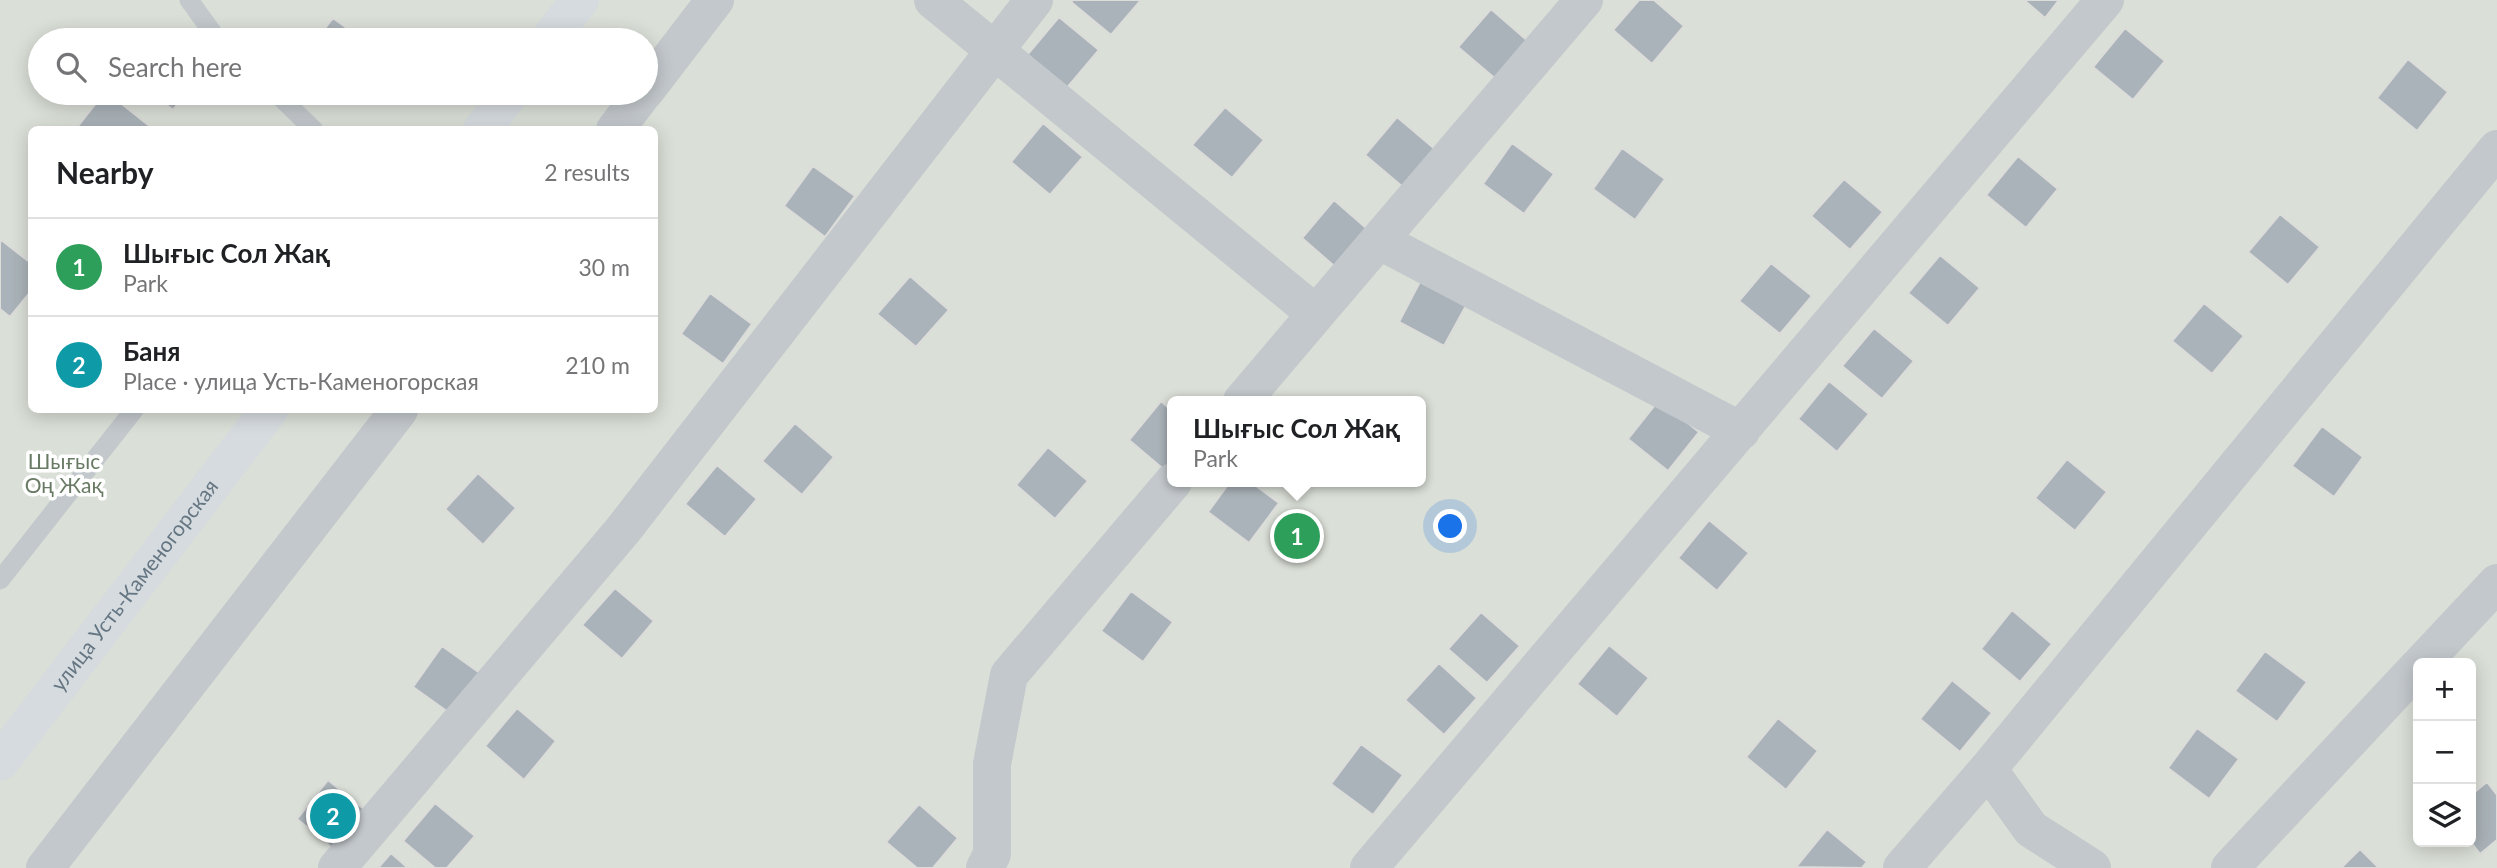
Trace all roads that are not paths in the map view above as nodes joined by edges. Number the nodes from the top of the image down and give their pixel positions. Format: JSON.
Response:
{"nodes":[{"id":1,"x":189,"y":0,"type":"edge"},
{"id":2,"x":580,"y":0,"type":"edge"},
{"id":3,"x":715,"y":0,"type":"edge"},
{"id":4,"x":933,"y":0,"type":"edge"},
{"id":5,"x":1034,"y":0,"type":"edge"},
{"id":6,"x":1584,"y":0,"type":"edge"},
{"id":7,"x":2105,"y":0,"type":"edge"},
{"id":8,"x":209,"y":28,"type":"edge"},
{"id":9,"x":558,"y":28,"type":"edge"},
{"id":10,"x":995,"y":49,"type":"junction"},
{"id":11,"x":658,"y":74,"type":"edge"},
{"id":12,"x":288,"y":105,"type":"edge"},
{"id":13,"x":501,"y":105,"type":"edge"},
{"id":14,"x":634,"y":105,"type":"edge"},
{"id":15,"x":310,"y":126,"type":"edge"},
{"id":16,"x":485,"y":126,"type":"edge"},
{"id":17,"x":618,"y":126,"type":"edge"},
{"id":18,"x":2497,"y":149,"type":"edge"},
{"id":19,"x":1380,"y":241,"type":"junction"},
{"id":20,"x":1316,"y":314,"type":"junction"},
{"id":21,"x":1245,"y":396,"type":"edge"},
{"id":22,"x":132,"y":413,"type":"edge"},
{"id":23,"x":267,"y":413,"type":"edge"},
{"id":24,"x":397,"y":413,"type":"edge"},
{"id":25,"x":1741,"y":431,"type":"junction"},
{"id":26,"x":1169,"y":487,"type":"edge"},
{"id":27,"x":0,"y":580,"type":"edge"},
{"id":28,"x":2497,"y":583,"type":"edge"},
{"id":29,"x":2427,"y":658,"type":"edge"},
{"id":30,"x":2413,"y":672,"type":"edge"},
{"id":31,"x":0,"y":762,"type":"edge"},
{"id":32,"x":1988,"y":769,"type":"junction"},
{"id":33,"x":45,"y":868,"type":"edge"},
{"id":34,"x":337,"y":868,"type":"edge"},
{"id":35,"x":985,"y":868,"type":"edge"},
{"id":36,"x":1369,"y":868,"type":"edge"},
{"id":37,"x":1902,"y":868,"type":"edge"},
{"id":38,"x":2092,"y":868,"type":"edge"},
{"id":39,"x":2230,"y":868,"type":"edge"}],
"edges":[{"from":1,"to":8,"type":"lane"},
{"from":2,"to":9,"type":"street"},
{"from":3,"to":11,"type":"street"},
{"from":4,"to":10,"type":"street"},
{"from":5,"to":10,"type":"street"},
{"from":6,"to":19,"type":"street"},
{"from":7,"to":25,"type":"street"},
{"from":10,"to":20,"type":"street"},
{"from":10,"to":34,"type":"street"},
{"from":12,"to":15,"type":"lane"},
{"from":13,"to":16,"type":"street"},
{"from":14,"to":17,"type":"street"},
{"from":18,"to":32,"type":"street"},
{"from":19,"to":20,"type":"street"},
{"from":19,"to":25,"type":"street"},
{"from":20,"to":21,"type":"street"},
{"from":22,"to":27,"type":"lane"},
{"from":23,"to":31,"type":"street","name":"улица Усть-Каменогорская"},
{"from":24,"to":33,"type":"street"},
{"from":25,"to":36,"type":"street"},
{"from":26,"to":35,"type":"street"},
{"from":28,"to":29,"type":"street"},
{"from":30,"to":39,"type":"street"},
{"from":32,"to":37,"type":"street"},
{"from":32,"to":38,"type":"street"}]}
